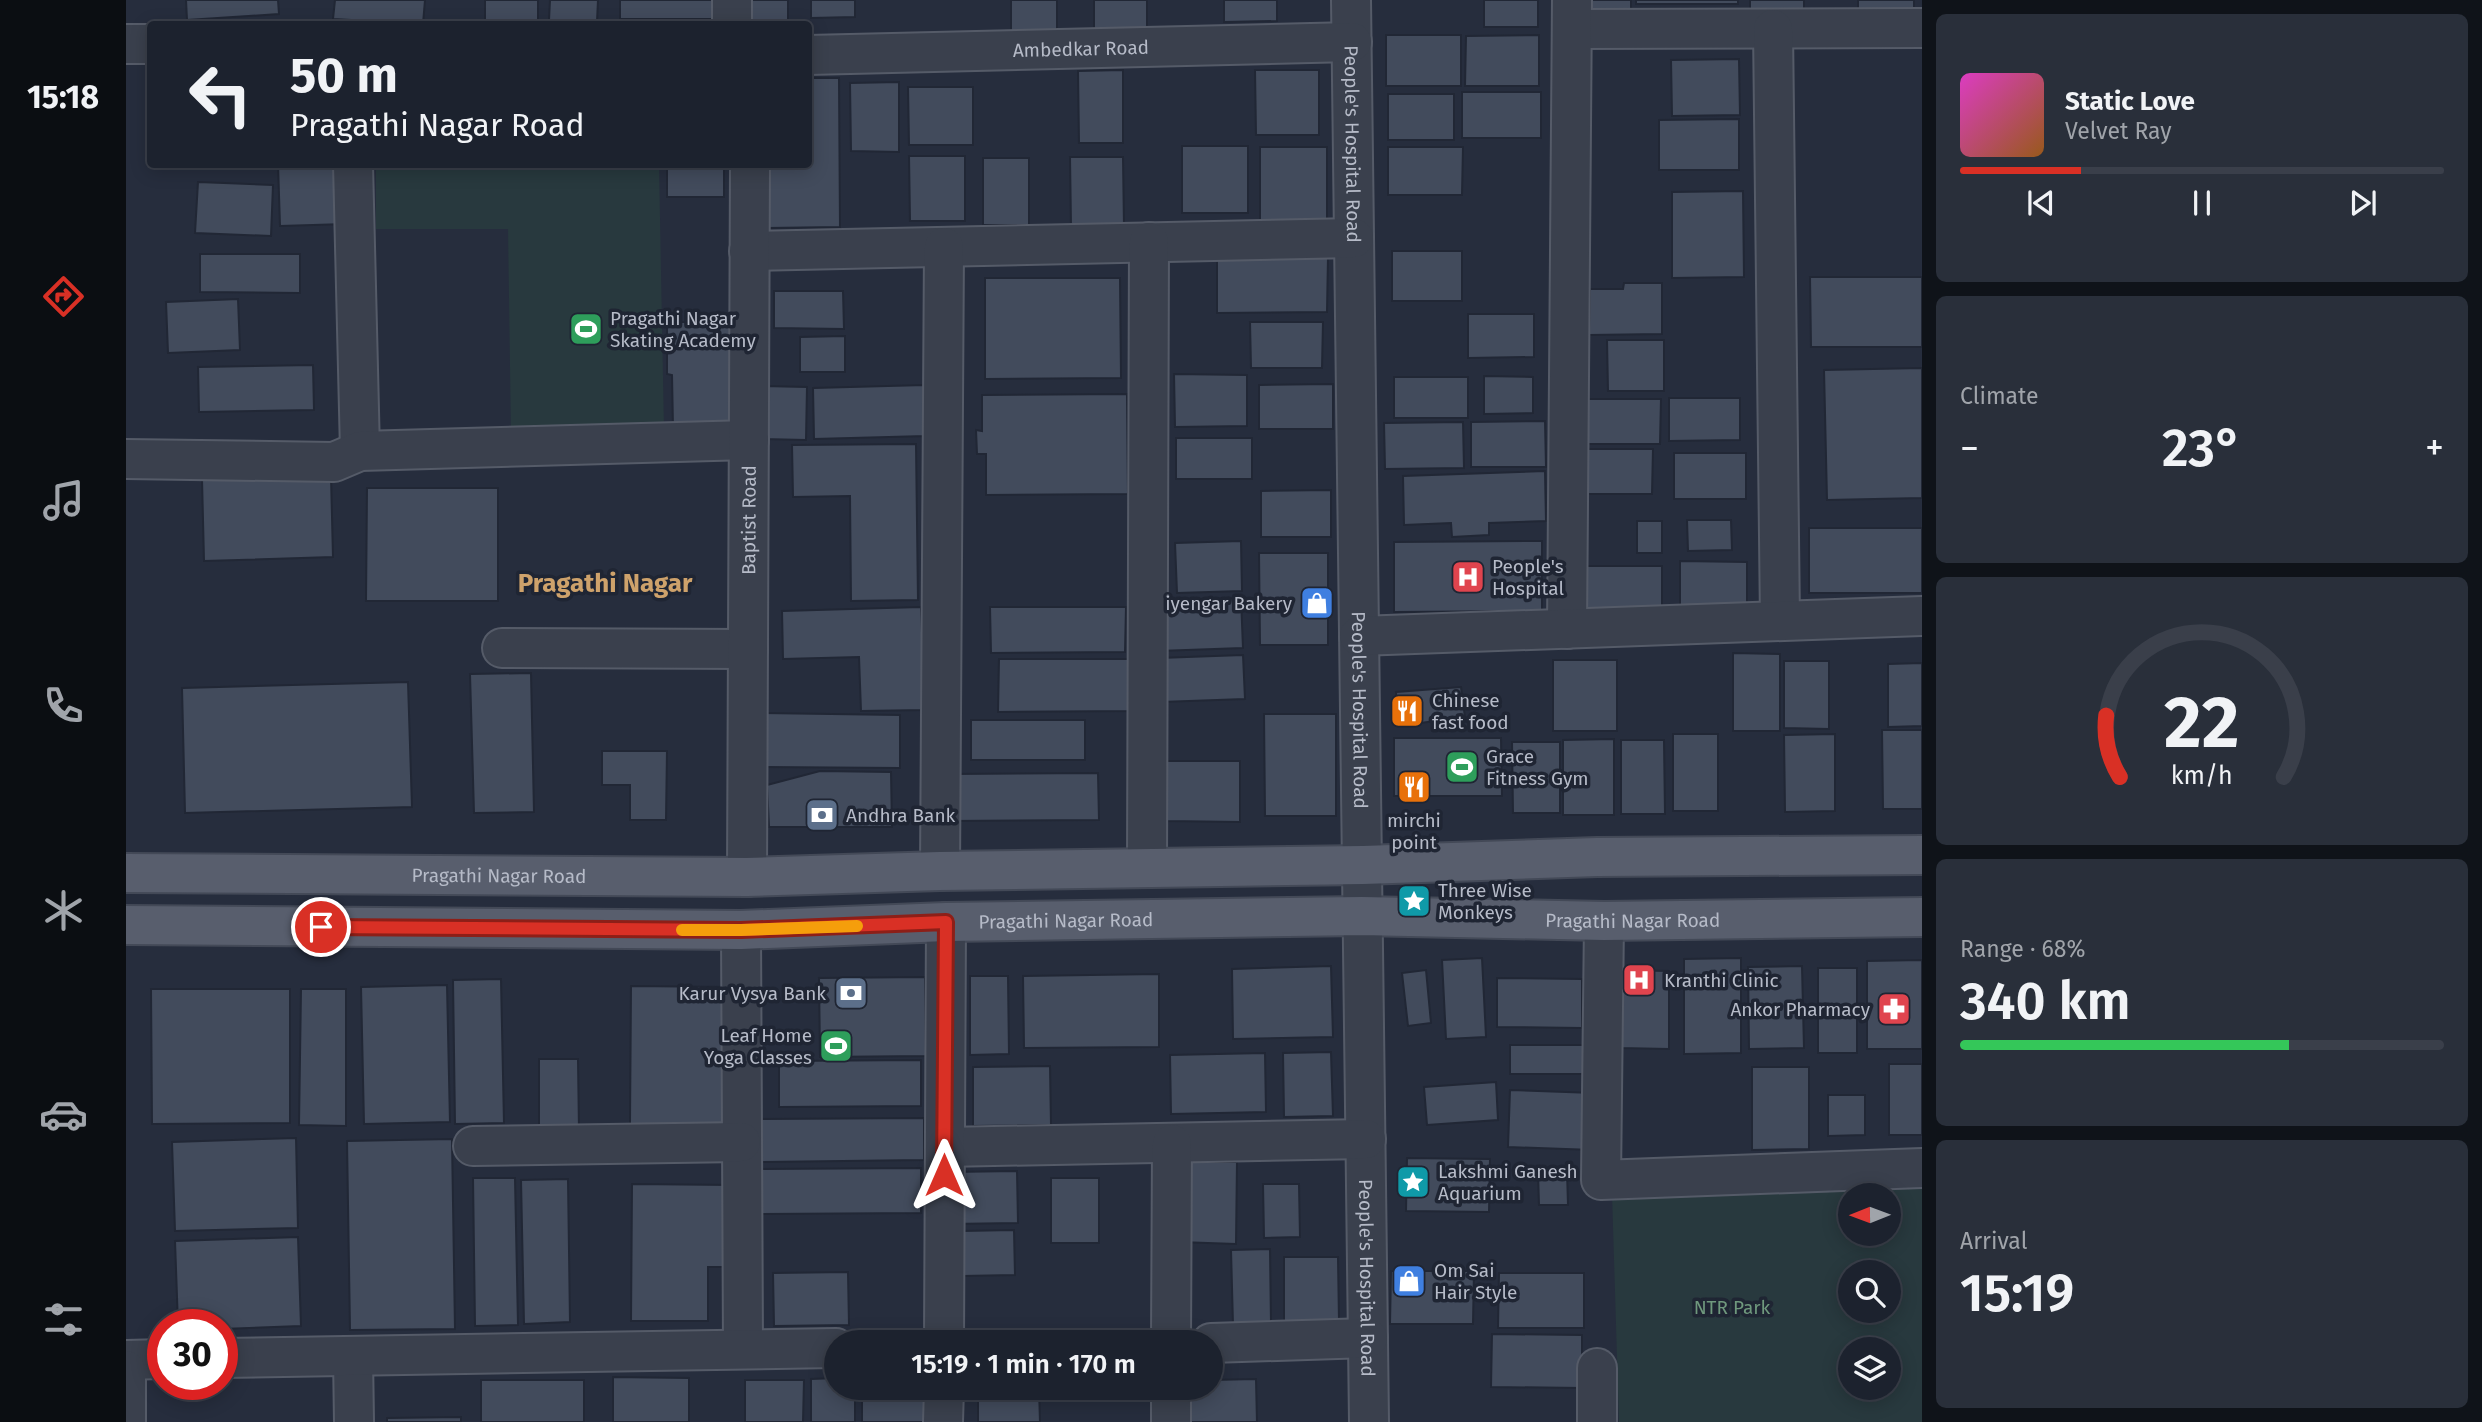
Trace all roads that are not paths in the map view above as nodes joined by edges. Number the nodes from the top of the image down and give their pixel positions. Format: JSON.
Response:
{"nodes":[{"id":1,"x":732,"y":0,"type":"edge"},
{"id":2,"x":1351,"y":0,"type":"edge"},
{"id":3,"x":1572,"y":14,"type":"edge"},
{"id":4,"x":732,"y":21,"type":"edge"},
{"id":5,"x":1922,"y":28,"type":"edge"},
{"id":6,"x":1773,"y":29,"type":"junction"},
{"id":7,"x":1352,"y":42,"type":"junction"},
{"id":8,"x":126,"y":44,"type":"edge"},
{"id":9,"x":147,"y":44,"type":"edge"},
{"id":10,"x":812,"y":55,"type":"edge"},
{"id":11,"x":353,"y":168,"type":"edge"},
{"id":12,"x":750,"y":168,"type":"edge"},
{"id":13,"x":1354,"y":238,"type":"junction"},
{"id":14,"x":1149,"y":242,"type":"junction"},
{"id":15,"x":944,"y":247,"type":"junction"},
{"id":16,"x":749,"y":251,"type":"junction"},
{"id":17,"x":749,"y":440,"type":"junction"},
{"id":18,"x":360,"y":451,"type":"junction"},
{"id":19,"x":126,"y":459,"type":"edge"},
{"id":20,"x":1922,"y":616,"type":"edge"},
{"id":21,"x":1780,"y":621,"type":"junction"},
{"id":22,"x":1567,"y":629,"type":"junction"},
{"id":23,"x":1359,"y":636,"type":"junction"},
{"id":24,"x":502,"y":648,"type":"dead end"},
{"id":25,"x":748,"y":649,"type":"junction"},
{"id":26,"x":1922,"y":855,"type":"edge"},
{"id":27,"x":1363,"y":865,"type":"junction"},
{"id":28,"x":1147,"y":868,"type":"junction"},
{"id":29,"x":940,"y":871,"type":"junction"},
{"id":30,"x":126,"y":873,"type":"edge"},
{"id":31,"x":747,"y":877,"type":"junction"},
{"id":32,"x":1363,"y":916,"type":"junction"},
{"id":33,"x":1922,"y":917,"type":"edge"},
{"id":34,"x":1604,"y":920,"type":"junction"},
{"id":35,"x":946,"y":922,"type":"junction"},
{"id":36,"x":126,"y":925,"type":"edge"},
{"id":37,"x":741,"y":930,"type":"junction"},
{"id":38,"x":1366,"y":1139,"type":"junction"},
{"id":39,"x":741,"y":1142,"type":"junction"},
{"id":40,"x":1172,"y":1144,"type":"junction"},
{"id":41,"x":473,"y":1146,"type":"dead end"},
{"id":42,"x":945,"y":1147,"type":"junction"},
{"id":43,"x":1922,"y":1168,"type":"edge"},
{"id":44,"x":944,"y":1330,"type":"edge"},
{"id":45,"x":1171,"y":1330,"type":"edge"},
{"id":46,"x":1368,"y":1338,"type":"junction"},
{"id":47,"x":1223,"y":1343,"type":"edge"},
{"id":48,"x":824,"y":1348,"type":"edge"},
{"id":49,"x":743,"y":1349,"type":"junction"},
{"id":50,"x":353,"y":1356,"type":"junction"},
{"id":51,"x":238,"y":1358,"type":"edge"},
{"id":52,"x":147,"y":1359,"type":"edge"},
{"id":53,"x":126,"y":1360,"type":"edge"},
{"id":54,"x":1597,"y":1368,"type":"dead end"},
{"id":55,"x":126,"y":1370,"type":"edge"},
{"id":56,"x":944,"y":1400,"type":"edge"},
{"id":57,"x":1171,"y":1400,"type":"edge"},
{"id":58,"x":127,"y":1422,"type":"edge"},
{"id":59,"x":354,"y":1422,"type":"edge"},
{"id":60,"x":943,"y":1422,"type":"edge"},
{"id":61,"x":1171,"y":1422,"type":"edge"},
{"id":62,"x":1369,"y":1422,"type":"edge"},
{"id":63,"x":1597,"y":1422,"type":"edge"}],
"edges":[{"from":1,"to":4,"type":"street"},
{"from":2,"to":7,"type":"street","name":"People's Hospital Road"},
{"from":3,"to":6,"type":"street"},
{"from":3,"to":22,"type":"street"},
{"from":5,"to":6,"type":"street"},
{"from":6,"to":21,"type":"street"},
{"from":7,"to":10,"type":"street","name":"Ambedkar Road"},
{"from":7,"to":13,"type":"street","name":"People's Hospital Road"},
{"from":8,"to":9,"type":"street"},
{"from":11,"to":18,"type":"street"},
{"from":12,"to":16,"type":"street","name":"Baptist Road"},
{"from":13,"to":14,"type":"street"},
{"from":13,"to":23,"type":"street","name":"People's Hospital Road"},
{"from":14,"to":15,"type":"street"},
{"from":14,"to":28,"type":"street"},
{"from":15,"to":16,"type":"street"},
{"from":15,"to":29,"type":"street"},
{"from":16,"to":17,"type":"street","name":"Baptist Road"},
{"from":17,"to":18,"type":"street"},
{"from":17,"to":25,"type":"street","name":"Baptist Road"},
{"from":18,"to":19,"type":"street"},
{"from":20,"to":21,"type":"street"},
{"from":21,"to":22,"type":"street"},
{"from":22,"to":23,"type":"street"},
{"from":23,"to":27,"type":"street","name":"People's Hospital Road"},
{"from":24,"to":25,"type":"street"},
{"from":25,"to":31,"type":"street","name":"Baptist Road"},
{"from":26,"to":27,"type":"main road","name":"Pragathi Nagar Road"},
{"from":27,"to":28,"type":"main road","name":"Pragathi Nagar Road"},
{"from":27,"to":32,"type":"street","name":"People's Hospital Road"},
{"from":28,"to":29,"type":"main road","name":"Pragathi Nagar Road"},
{"from":29,"to":31,"type":"main road","name":"Pragathi Nagar Road"},
{"from":30,"to":31,"type":"main road","name":"Pragathi Nagar Road"},
{"from":32,"to":34,"type":"main road","name":"Pragathi Nagar Road"},
{"from":32,"to":35,"type":"main road","name":"Pragathi Nagar Road"},
{"from":32,"to":38,"type":"street","name":"People's Hospital Road"},
{"from":33,"to":34,"type":"main road","name":"Pragathi Nagar Road"},
{"from":34,"to":43,"type":"street"},
{"from":35,"to":37,"type":"main road","name":"Pragathi Nagar Road"},
{"from":35,"to":42,"type":"street"},
{"from":36,"to":37,"type":"main road","name":"Pragathi Nagar Road"},
{"from":37,"to":39,"type":"street"},
{"from":38,"to":40,"type":"street"},
{"from":38,"to":46,"type":"street","name":"People's Hospital Road"},
{"from":39,"to":41,"type":"street"},
{"from":39,"to":49,"type":"street"},
{"from":40,"to":42,"type":"street"},
{"from":40,"to":45,"type":"street"},
{"from":42,"to":44,"type":"street"},
{"from":46,"to":47,"type":"street"},
{"from":46,"to":62,"type":"street","name":"People's Hospital Road"},
{"from":48,"to":49,"type":"street"},
{"from":49,"to":50,"type":"street"},
{"from":50,"to":51,"type":"street"},
{"from":50,"to":59,"type":"street"},
{"from":52,"to":53,"type":"street"},
{"from":54,"to":63,"type":"street"},
{"from":55,"to":58,"type":"street"},
{"from":56,"to":60,"type":"street"},
{"from":57,"to":61,"type":"street"}]}
